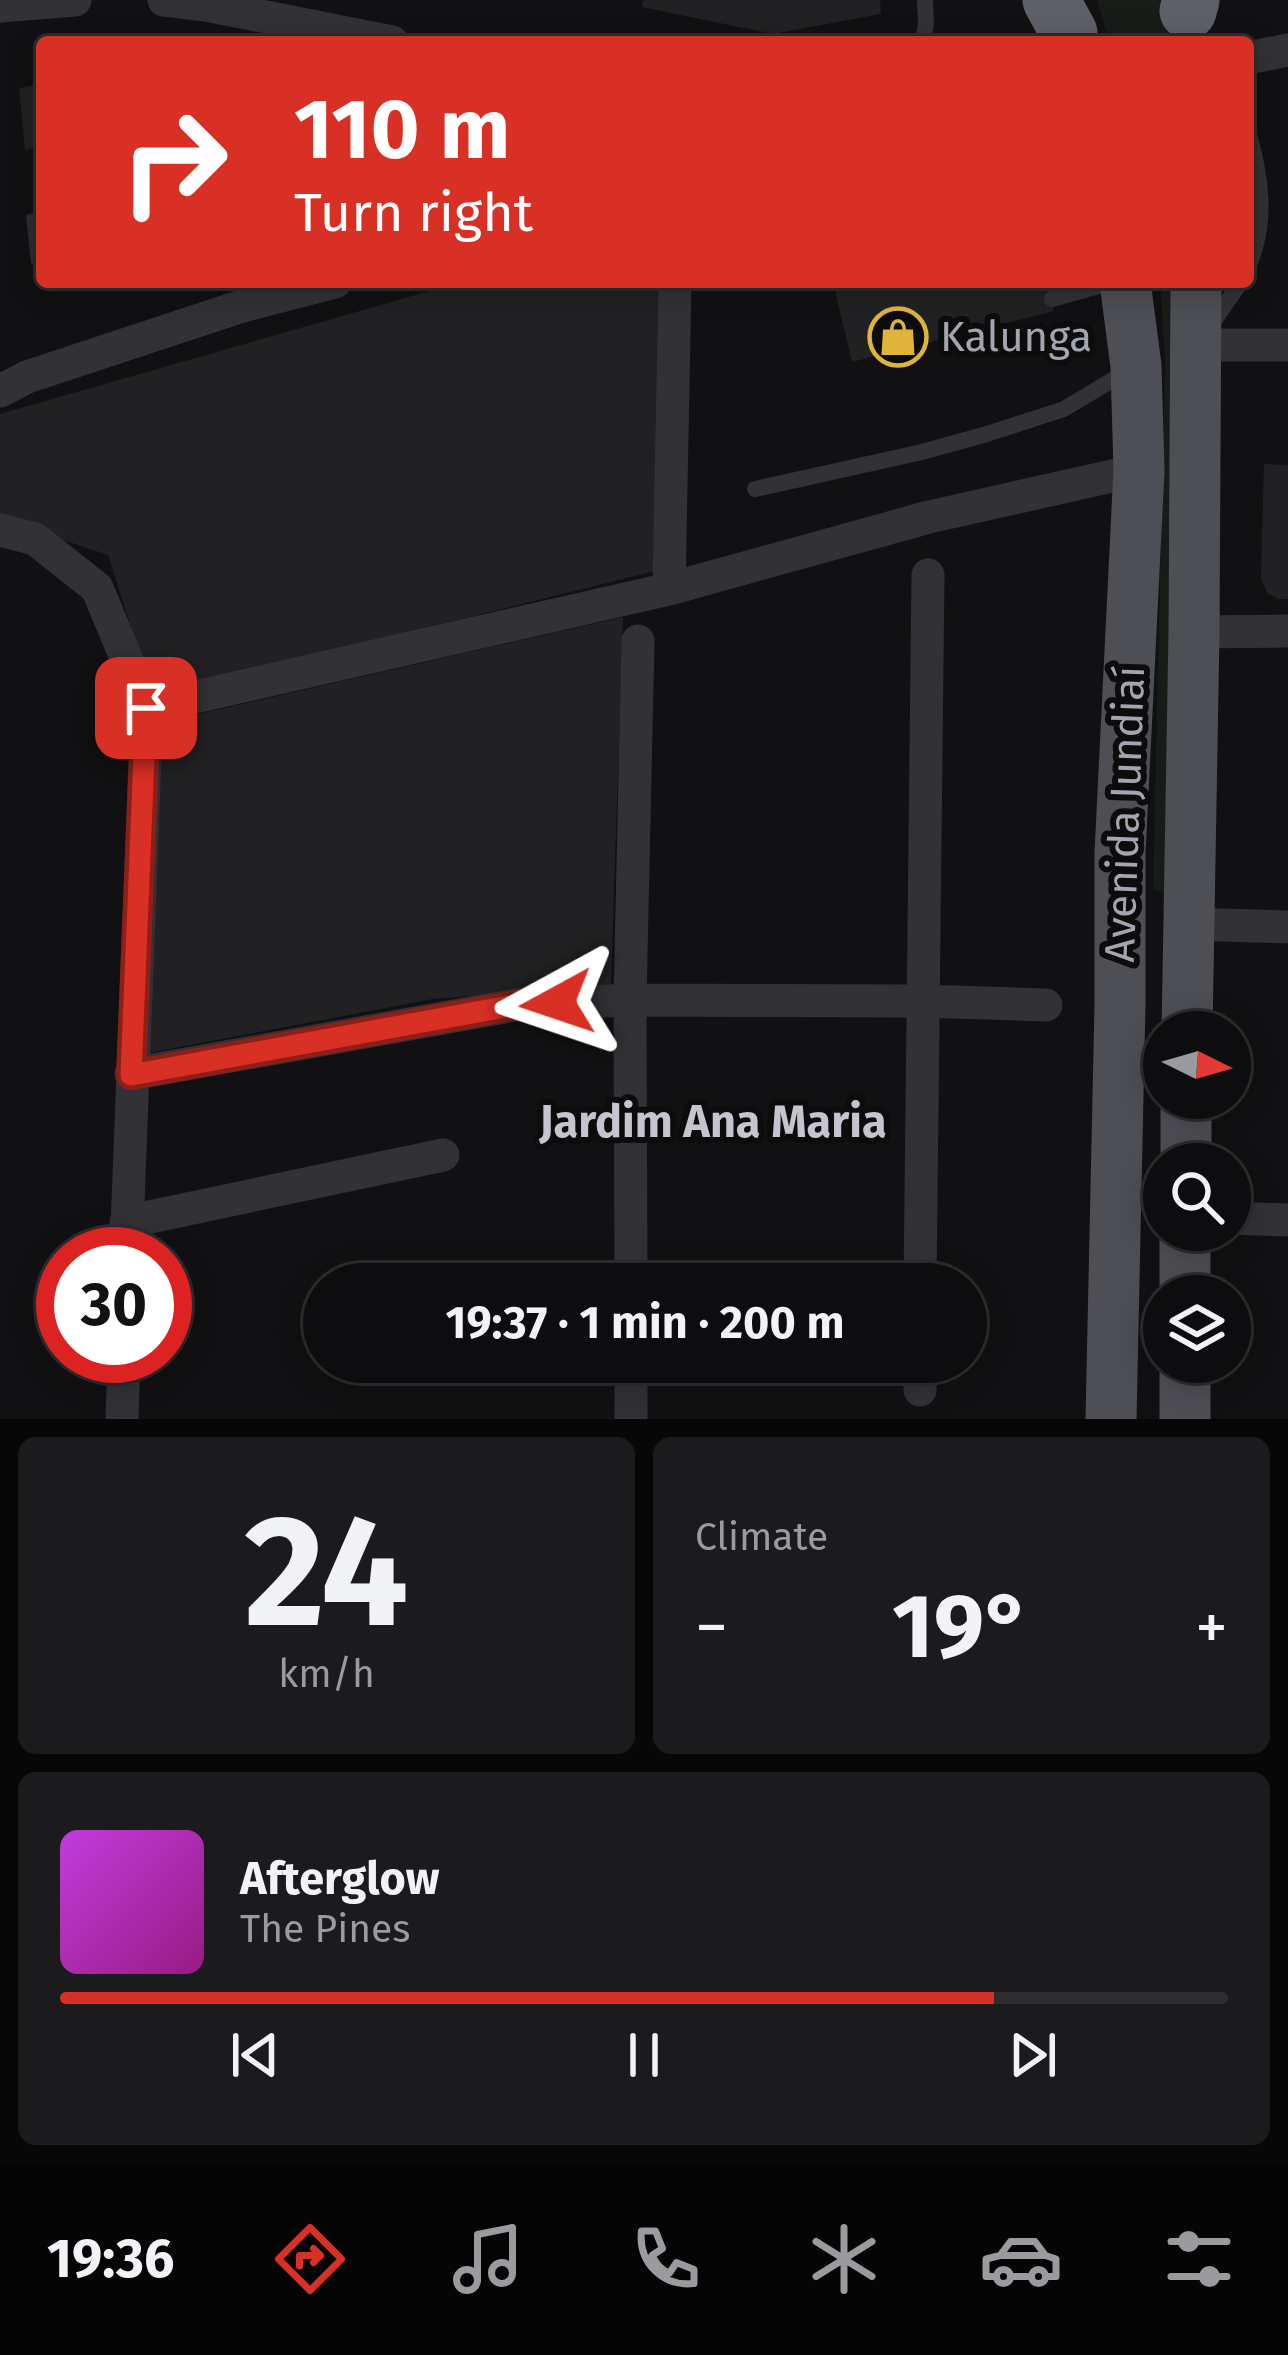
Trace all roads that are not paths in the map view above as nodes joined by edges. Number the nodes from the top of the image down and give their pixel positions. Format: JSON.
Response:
{"nodes":[{"id":1,"x":75,"y":0,"type":"edge"},
{"id":2,"x":164,"y":0,"type":"edge"},
{"id":3,"x":925,"y":0,"type":"edge"},
{"id":4,"x":206,"y":3,"type":"edge"},
{"id":5,"x":0,"y":6,"type":"edge"},
{"id":6,"x":363,"y":36,"type":"edge"},
{"id":7,"x":924,"y":36,"type":"edge"},
{"id":8,"x":1288,"y":50,"type":"edge"},
{"id":9,"x":1254,"y":57,"type":"edge"},
{"id":10,"x":1254,"y":151,"type":"edge"},
{"id":11,"x":1254,"y":248,"type":"edge"},
{"id":12,"x":312,"y":288,"type":"edge"},
{"id":13,"x":675,"y":288,"type":"edge"},
{"id":14,"x":1070,"y":288,"type":"edge"},
{"id":15,"x":1126,"y":288,"type":"edge"},
{"id":16,"x":1196,"y":288,"type":"edge"},
{"id":17,"x":1237,"y":288,"type":"edge"},
{"id":18,"x":1052,"y":299,"type":"dead end"},
{"id":19,"x":1196,"y":345,"type":"junction"},
{"id":20,"x":1288,"y":345,"type":"edge"},
{"id":21,"x":1136,"y":366,"type":"junction"},
{"id":22,"x":0,"y":391,"type":"edge"},
{"id":23,"x":1139,"y":470,"type":"junction"},
{"id":24,"x":755,"y":489,"type":"dead end"},
{"id":25,"x":0,"y":530,"type":"edge"},
{"id":26,"x":928,"y":575,"type":"dead end"},
{"id":27,"x":669,"y":589,"type":"junction"},
{"id":28,"x":1288,"y":631,"type":"edge"},
{"id":29,"x":1194,"y":632,"type":"junction"},
{"id":30,"x":638,"y":641,"type":"dead end"},
{"id":31,"x":146,"y":708,"type":"junction"},
{"id":32,"x":1120,"y":853,"type":"junction"},
{"id":33,"x":1188,"y":924,"type":"junction"},
{"id":34,"x":1288,"y":928,"type":"edge"},
{"id":35,"x":630,"y":1000,"type":"junction"},
{"id":36,"x":922,"y":1001,"type":"junction"},
{"id":37,"x":1046,"y":1005,"type":"dead end"},
{"id":38,"x":1187,"y":1011,"type":"edge"},
{"id":39,"x":131,"y":1075,"type":"junction"},
{"id":40,"x":443,"y":1155,"type":"dead end"},
{"id":41,"x":1251,"y":1219,"type":"edge"},
{"id":42,"x":1288,"y":1220,"type":"edge"},
{"id":43,"x":126,"y":1227,"type":"edge"},
{"id":44,"x":168,"y":1227,"type":"edge"},
{"id":45,"x":631,"y":1263,"type":"edge"},
{"id":46,"x":920,"y":1263,"type":"edge"},
{"id":47,"x":123,"y":1383,"type":"edge"},
{"id":48,"x":631,"y":1383,"type":"edge"},
{"id":49,"x":1185,"y":1383,"type":"edge"},
{"id":50,"x":122,"y":1419,"type":"edge"},
{"id":51,"x":632,"y":1419,"type":"edge"},
{"id":52,"x":1111,"y":1419,"type":"edge"},
{"id":53,"x":1185,"y":1419,"type":"edge"}],
"edges":[{"from":1,"to":5,"type":"street"},
{"from":2,"to":4,"type":"street"},
{"from":3,"to":7,"type":"lane"},
{"from":4,"to":6,"type":"street"},
{"from":8,"to":9,"type":"street"},
{"from":10,"to":11,"type":"lane"},
{"from":12,"to":22,"type":"street"},
{"from":13,"to":27,"type":"street"},
{"from":14,"to":18,"type":"lane"},
{"from":15,"to":21,"type":"main road","name":"Avenida Jundiaí"},
{"from":16,"to":19,"type":"main road","name":"Avenida Jundiaí"},
{"from":17,"to":19,"type":"lane"},
{"from":19,"to":20,"type":"street"},
{"from":19,"to":29,"type":"main road","name":"Avenida Jundiaí"},
{"from":21,"to":23,"type":"main road","name":"Avenida Jundiaí"},
{"from":21,"to":24,"type":"lane"},
{"from":23,"to":27,"type":"street"},
{"from":23,"to":32,"type":"main road","name":"Avenida Jundiaí"},
{"from":25,"to":31,"type":"street"},
{"from":26,"to":36,"type":"street"},
{"from":27,"to":31,"type":"street"},
{"from":28,"to":29,"type":"street"},
{"from":29,"to":33,"type":"main road","name":"Avenida Jundiaí"},
{"from":30,"to":35,"type":"street"},
{"from":31,"to":39,"type":"street"},
{"from":32,"to":33,"type":"main road"},
{"from":32,"to":52,"type":"main road","name":"Avenida Jundiaí"},
{"from":33,"to":34,"type":"street"},
{"from":33,"to":38,"type":"main road","name":"Avenida Jundiaí"},
{"from":35,"to":36,"type":"street"},
{"from":35,"to":39,"type":"street"},
{"from":35,"to":45,"type":"street"},
{"from":36,"to":37,"type":"street"},
{"from":36,"to":46,"type":"street"},
{"from":39,"to":43,"type":"street"},
{"from":40,"to":44,"type":"street"},
{"from":41,"to":42,"type":"street"},
{"from":47,"to":50,"type":"street"},
{"from":48,"to":51,"type":"street"},
{"from":49,"to":53,"type":"main road"}]}
